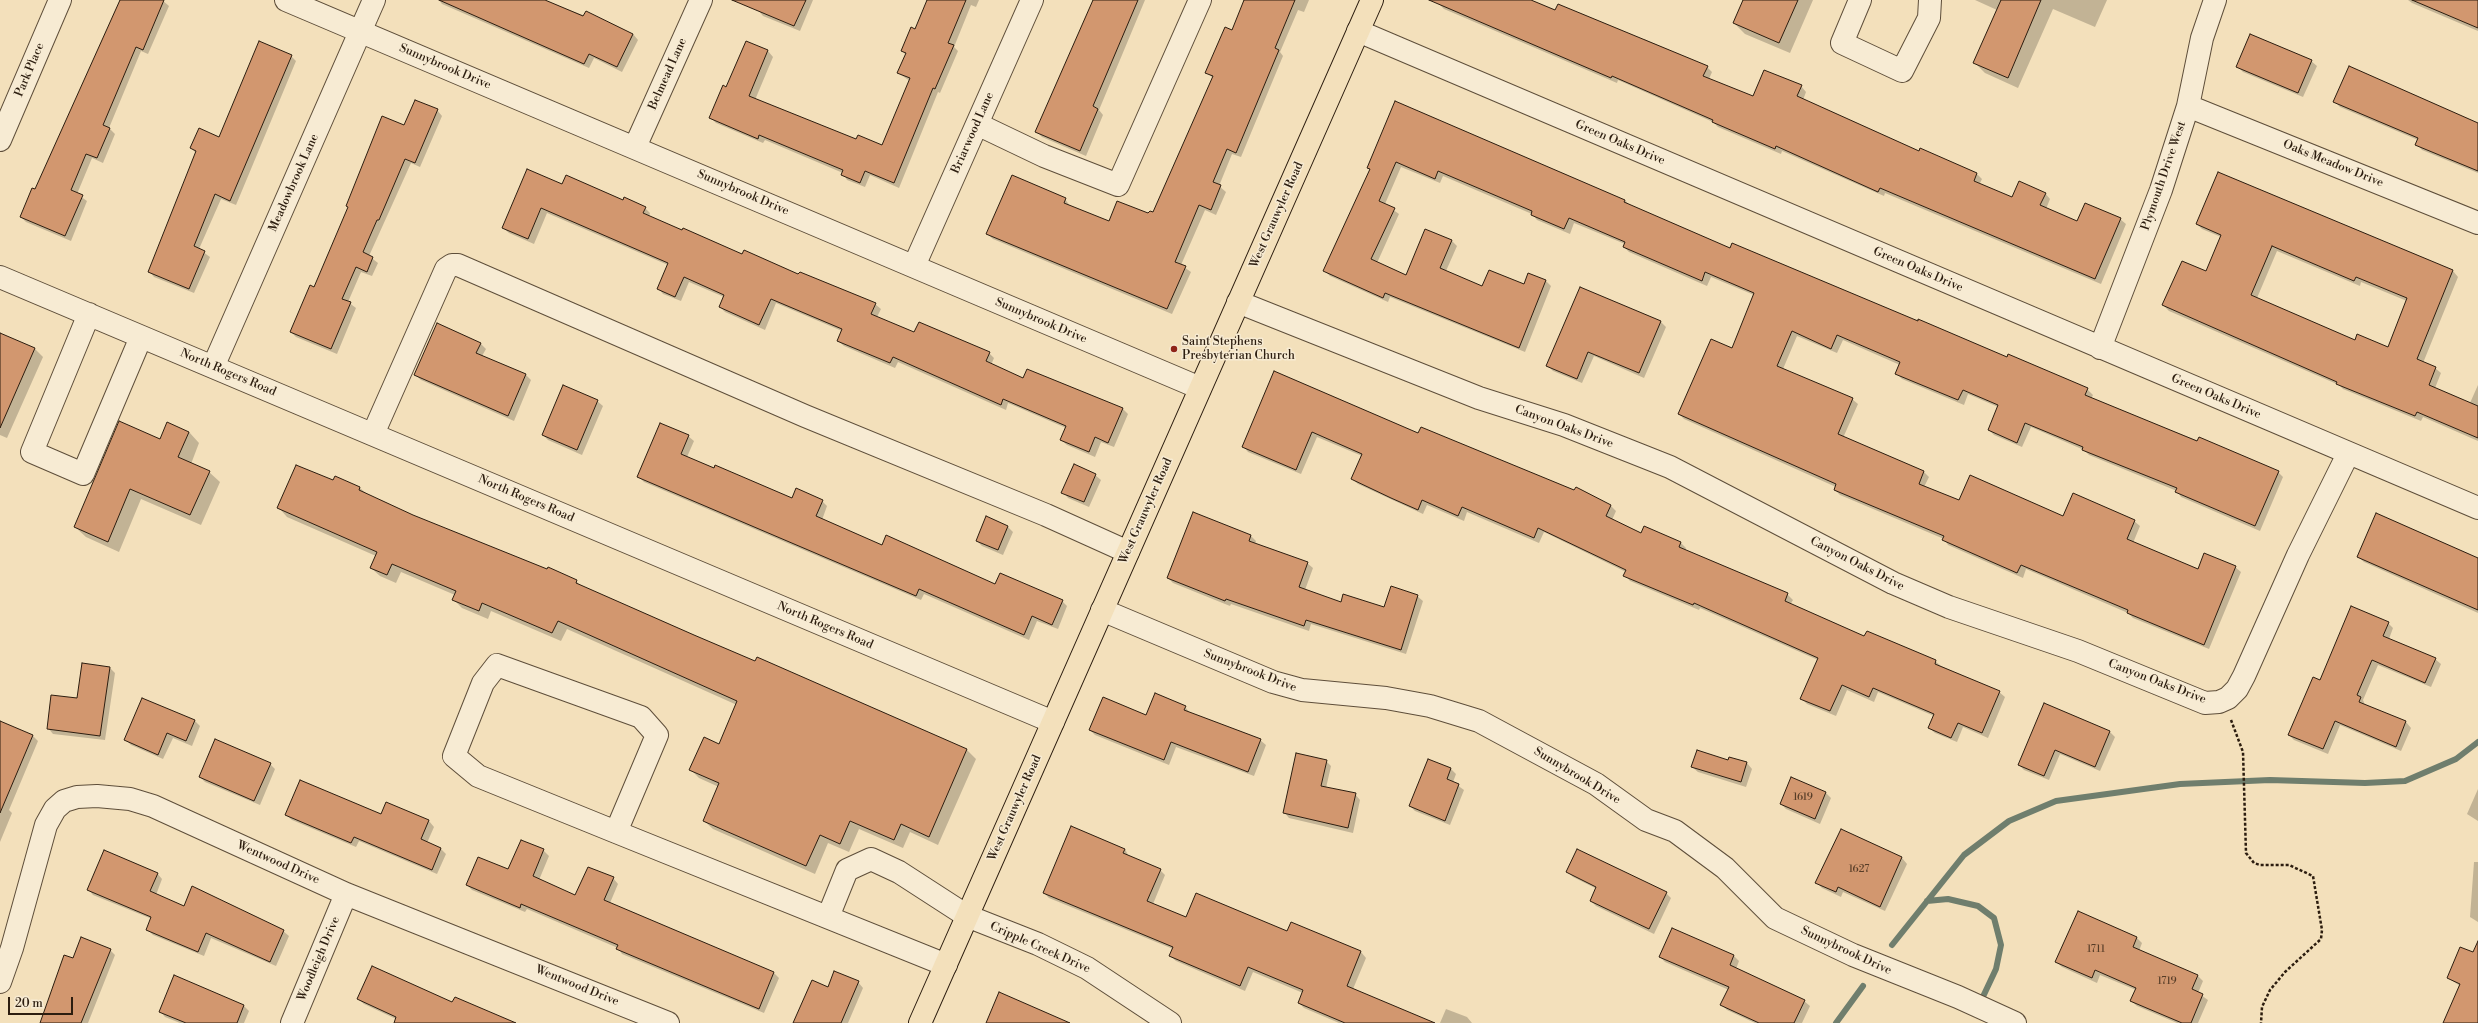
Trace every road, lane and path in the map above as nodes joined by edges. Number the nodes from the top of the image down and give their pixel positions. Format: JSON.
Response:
{"nodes":[{"id":1,"x":60,"y":0,"type":"edge"},
{"id":2,"x":286,"y":0,"type":"edge"},
{"id":3,"x":374,"y":0,"type":"edge"},
{"id":4,"x":701,"y":0,"type":"edge"},
{"id":5,"x":1032,"y":0,"type":"edge"},
{"id":6,"x":1200,"y":0,"type":"edge"},
{"id":7,"x":1372,"y":0,"type":"edge"},
{"id":8,"x":1860,"y":0,"type":"edge"},
{"id":9,"x":1930,"y":0,"type":"edge"},
{"id":10,"x":2214,"y":0,"type":"edge"},
{"id":11,"x":361,"y":31,"type":"junction"},
{"id":12,"x":1358,"y":31,"type":"junction"},
{"id":13,"x":2188,"y":106,"type":"junction"},
{"id":14,"x":977,"y":124,"type":"junction"},
{"id":15,"x":0,"y":140,"type":"edge"},
{"id":16,"x":635,"y":147,"type":"junction"},
{"id":17,"x":2478,"y":222,"type":"edge"},
{"id":18,"x":914,"y":266,"type":"junction"},
{"id":19,"x":0,"y":276,"type":"edge"},
{"id":20,"x":1238,"y":302,"type":"junction"},
{"id":21,"x":89,"y":314,"type":"junction"},
{"id":22,"x":142,"y":337,"type":"junction"},
{"id":23,"x":2100,"y":348,"type":"junction"},
{"id":24,"x":213,"y":367,"type":"junction"},
{"id":25,"x":1200,"y":388,"type":"junction"},
{"id":26,"x":373,"y":434,"type":"junction"},
{"id":27,"x":2348,"y":454,"type":"junction"},
{"id":28,"x":2478,"y":508,"type":"edge"},
{"id":29,"x":1128,"y":552,"type":"junction"},
{"id":30,"x":1102,"y":610,"type":"junction"},
{"id":31,"x":2219,"y":702,"type":"junction"},
{"id":32,"x":1053,"y":722,"type":"junction"},
{"id":33,"x":616,"y":832,"type":"junction"},
{"id":34,"x":346,"y":894,"type":"junction"},
{"id":35,"x":967,"y":916,"type":"junction"},
{"id":36,"x":828,"y":918,"type":"junction"},
{"id":37,"x":946,"y":965,"type":"junction"},
{"id":38,"x":0,"y":982,"type":"edge"},
{"id":39,"x":292,"y":1023,"type":"edge"},
{"id":40,"x":668,"y":1023,"type":"edge"},
{"id":41,"x":920,"y":1023,"type":"edge"},
{"id":42,"x":1170,"y":1023,"type":"edge"},
{"id":43,"x":2015,"y":1023,"type":"edge"},
{"id":44,"x":2260,"y":1023,"type":"edge"}],
"edges":[{"from":1,"to":15,"type":"street","name":"Park Place"},
{"from":2,"to":11,"type":"street","name":"Sunnybrook Drive"},
{"from":3,"to":11,"type":"street","name":"Meadowbrook Lane"},
{"from":4,"to":16,"type":"street","name":"Belmead Lane"},
{"from":5,"to":14,"type":"street","name":"Briarwood Lane"},
{"from":6,"to":14,"type":"street"},
{"from":7,"to":12,"type":"main road","name":"West Grauwyler Road"},
{"from":8,"to":9,"type":"street"},
{"from":10,"to":13,"type":"street","name":"Plymouth Drive West"},
{"from":11,"to":16,"type":"street","name":"Sunnybrook Drive"},
{"from":11,"to":24,"type":"street","name":"Meadowbrook Lane"},
{"from":12,"to":20,"type":"main road","name":"West Grauwyler Road"},
{"from":12,"to":23,"type":"street","name":"Green Oaks Drive"},
{"from":13,"to":17,"type":"street","name":"Oaks Meadow Drive"},
{"from":13,"to":23,"type":"street","name":"Plymouth Drive West"},
{"from":14,"to":18,"type":"street","name":"Briarwood Lane"},
{"from":16,"to":18,"type":"street","name":"Sunnybrook Drive"},
{"from":18,"to":25,"type":"street","name":"Sunnybrook Drive"},
{"from":19,"to":21,"type":"street","name":"North Rogers Road"},
{"from":20,"to":25,"type":"main road","name":"West Grauwyler Road"},
{"from":20,"to":31,"type":"street","name":"Canyon Oaks Drive"},
{"from":21,"to":22,"type":"street","name":"North Rogers Road"},
{"from":21,"to":22,"type":"street"},
{"from":22,"to":24,"type":"street","name":"North Rogers Road"},
{"from":23,"to":27,"type":"street","name":"Green Oaks Drive"},
{"from":24,"to":26,"type":"street","name":"North Rogers Road"},
{"from":25,"to":29,"type":"main road","name":"West Grauwyler Road"},
{"from":26,"to":29,"type":"street"},
{"from":26,"to":32,"type":"street","name":"North Rogers Road"},
{"from":27,"to":28,"type":"street","name":"Green Oaks Drive"},
{"from":27,"to":31,"type":"street","name":"Canyon Oaks Drive"},
{"from":29,"to":30,"type":"main road","name":"West Grauwyler Road"},
{"from":30,"to":32,"type":"main road","name":"West Grauwyler Road"},
{"from":30,"to":43,"type":"street","name":"Sunnybrook Drive"},
{"from":31,"to":44,"type":"path"},
{"from":32,"to":35,"type":"main road","name":"West Grauwyler Road"},
{"from":33,"to":33,"type":"street"},
{"from":33,"to":36,"type":"street"},
{"from":34,"to":38,"type":"street","name":"Wentwood Drive"},
{"from":34,"to":39,"type":"street","name":"Woodleigh Drive"},
{"from":34,"to":40,"type":"street","name":"Wentwood Drive"},
{"from":35,"to":36,"type":"street","name":"Cripple Creek Drive"},
{"from":35,"to":37,"type":"main road","name":"West Grauwyler Road"},
{"from":35,"to":42,"type":"street","name":"Cripple Creek Drive"},
{"from":36,"to":37,"type":"street"},
{"from":37,"to":41,"type":"main road","name":"West Grauwyler Road"}]}
